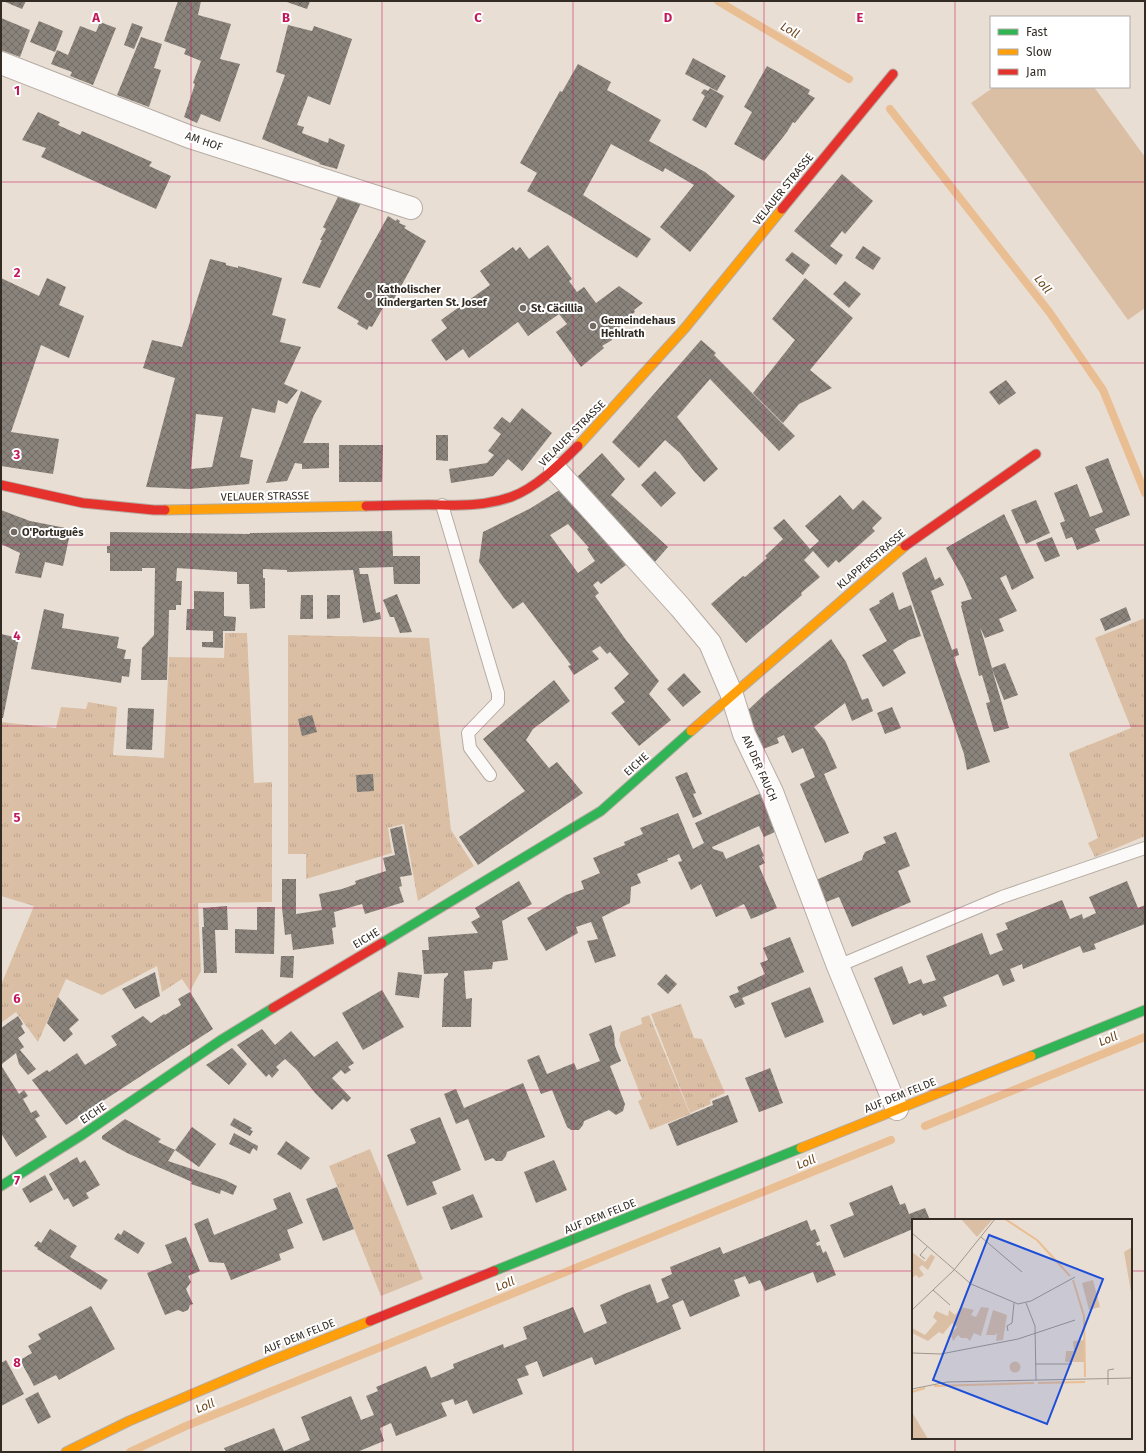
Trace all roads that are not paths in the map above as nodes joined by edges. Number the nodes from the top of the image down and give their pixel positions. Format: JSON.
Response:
{"nodes":[{"id":1,"x":1,"y":63,"type":"edge"},
{"id":2,"x":893,"y":74,"type":"dead end"},
{"id":3,"x":411,"y":208,"type":"dead end"},
{"id":4,"x":1036,"y":454,"type":"dead end"},
{"id":5,"x":555,"y":469,"type":"junction"},
{"id":6,"x":1,"y":485,"type":"edge"},
{"id":7,"x":442,"y":505,"type":"junction"},
{"id":8,"x":732,"y":695,"type":"junction"},
{"id":9,"x":490,"y":774,"type":"dead end"},
{"id":10,"x":1145,"y":848,"type":"edge"},
{"id":11,"x":838,"y":966,"type":"junction"},
{"id":12,"x":1145,"y":1010,"type":"edge"},
{"id":13,"x":897,"y":1110,"type":"junction"},
{"id":14,"x":1,"y":1186,"type":"edge"},
{"id":15,"x":66,"y":1452,"type":"edge"}],
"edges":[{"from":1,"to":3,"type":"street","name":"AM HOF"},
{"from":2,"to":5,"type":"street","name":"VELAUER STRASSE"},
{"from":4,"to":8,"type":"street","name":"KLAPPERSTRASSE"},
{"from":5,"to":7,"type":"street","name":"VELAUER STRASSE"},
{"from":5,"to":8,"type":"street","name":"AN DER FAUCH"},
{"from":6,"to":7,"type":"street","name":"VELAUER STRASSE"},
{"from":7,"to":9,"type":"lane"},
{"from":8,"to":11,"type":"street","name":"AN DER FAUCH"},
{"from":8,"to":14,"type":"street","name":"EICHE"},
{"from":10,"to":11,"type":"lane"},
{"from":11,"to":13,"type":"street","name":"AN DER FAUCH"},
{"from":12,"to":13,"type":"street","name":"AUF DEM FELDE"},
{"from":13,"to":15,"type":"street","name":"AUF DEM FELDE"}]}
